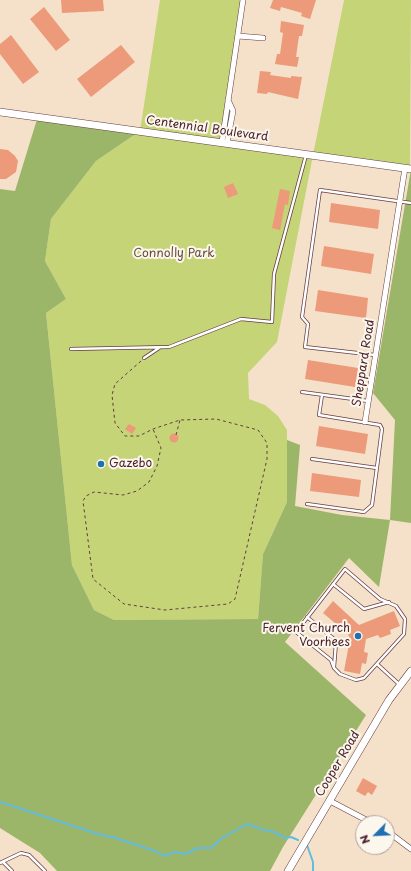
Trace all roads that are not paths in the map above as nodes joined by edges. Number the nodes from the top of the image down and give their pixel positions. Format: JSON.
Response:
{"nodes":[{"id":1,"x":243,"y":0,"type":"edge"},
{"id":2,"x":238,"y":36,"type":"junction"},
{"id":3,"x":263,"y":38,"type":"dead end"},
{"id":4,"x":0,"y":112,"type":"edge"},
{"id":5,"x":224,"y":143,"type":"junction"},
{"id":6,"x":306,"y":154,"type":"junction"},
{"id":7,"x":408,"y":168,"type":"edge"},
{"id":8,"x":399,"y":202,"type":"junction"},
{"id":9,"x":411,"y":203,"type":"edge"},
{"id":10,"x":160,"y":347,"type":"junction"},
{"id":11,"x":71,"y":349,"type":"dead end"},
{"id":12,"x":375,"y":355,"type":"junction"},
{"id":13,"x":144,"y":358,"type":"road end"},
{"id":14,"x":302,"y":392,"type":"dead end"},
{"id":15,"x":322,"y":395,"type":"junction"},
{"id":16,"x":368,"y":401,"type":"junction"},
{"id":17,"x":365,"y":422,"type":"junction"},
{"id":18,"x":312,"y":459,"type":"dead end"},
{"id":19,"x":377,"y":468,"type":"junction"},
{"id":20,"x":307,"y":504,"type":"dead end"},
{"id":21,"x":333,"y":584,"type":"junction"},
{"id":22,"x":389,"y":602,"type":"junction"},
{"id":23,"x":307,"y":617,"type":"junction"},
{"id":24,"x":377,"y":664,"type":"junction"},
{"id":25,"x":334,"y":668,"type":"junction"},
{"id":26,"x":411,"y":671,"type":"edge"},
{"id":27,"x":400,"y":685,"type":"junction"},
{"id":28,"x":330,"y":801,"type":"junction"},
{"id":29,"x":357,"y":815,"type":"edge"},
{"id":30,"x":395,"y":837,"type":"edge"},
{"id":31,"x":411,"y":849,"type":"edge"},
{"id":32,"x":1,"y":862,"type":"edge"},
{"id":33,"x":12,"y":871,"type":"edge"},
{"id":34,"x":45,"y":871,"type":"edge"},
{"id":35,"x":288,"y":871,"type":"edge"}],
"edges":[{"from":1,"to":2,"type":"street"},
{"from":2,"to":3,"type":"street"},
{"from":2,"to":5,"type":"street"},
{"from":4,"to":5,"type":"main road","name":"Centennial Boulevard"},
{"from":5,"to":6,"type":"main road","name":"Centennial Boulevard"},
{"from":6,"to":7,"type":"main road","name":"Centennial Boulevard"},
{"from":6,"to":10,"type":"lane"},
{"from":7,"to":8,"type":"street","name":"Sheppard Road"},
{"from":8,"to":9,"type":"lane"},
{"from":8,"to":12,"type":"street","name":"Sheppard Road"},
{"from":8,"to":12,"type":"lane"},
{"from":10,"to":11,"type":"lane"},
{"from":10,"to":13,"type":"lane"},
{"from":12,"to":16,"type":"street","name":"Sheppard Road"},
{"from":14,"to":15,"type":"lane"},
{"from":15,"to":16,"type":"lane"},
{"from":15,"to":17,"type":"lane"},
{"from":16,"to":17,"type":"street","name":"Sheppard Road"},
{"from":17,"to":19,"type":"lane","name":"Sheppard Road"},
{"from":18,"to":19,"type":"lane"},
{"from":19,"to":20,"type":"lane","name":"Sheppard Road"},
{"from":21,"to":22,"type":"lane"},
{"from":21,"to":22,"type":"lane"},
{"from":21,"to":23,"type":"lane"},
{"from":22,"to":24,"type":"lane"},
{"from":23,"to":25,"type":"lane"},
{"from":23,"to":25,"type":"lane"},
{"from":24,"to":25,"type":"lane"},
{"from":24,"to":27,"type":"lane"},
{"from":26,"to":27,"type":"main road","name":"Cooper Road"},
{"from":27,"to":28,"type":"main road","name":"Cooper Road"},
{"from":28,"to":29,"type":"street"},
{"from":28,"to":35,"type":"main road","name":"Cooper Road"},
{"from":30,"to":31,"type":"street"},
{"from":32,"to":33,"type":"lane"},
{"from":32,"to":34,"type":"lane"}]}
